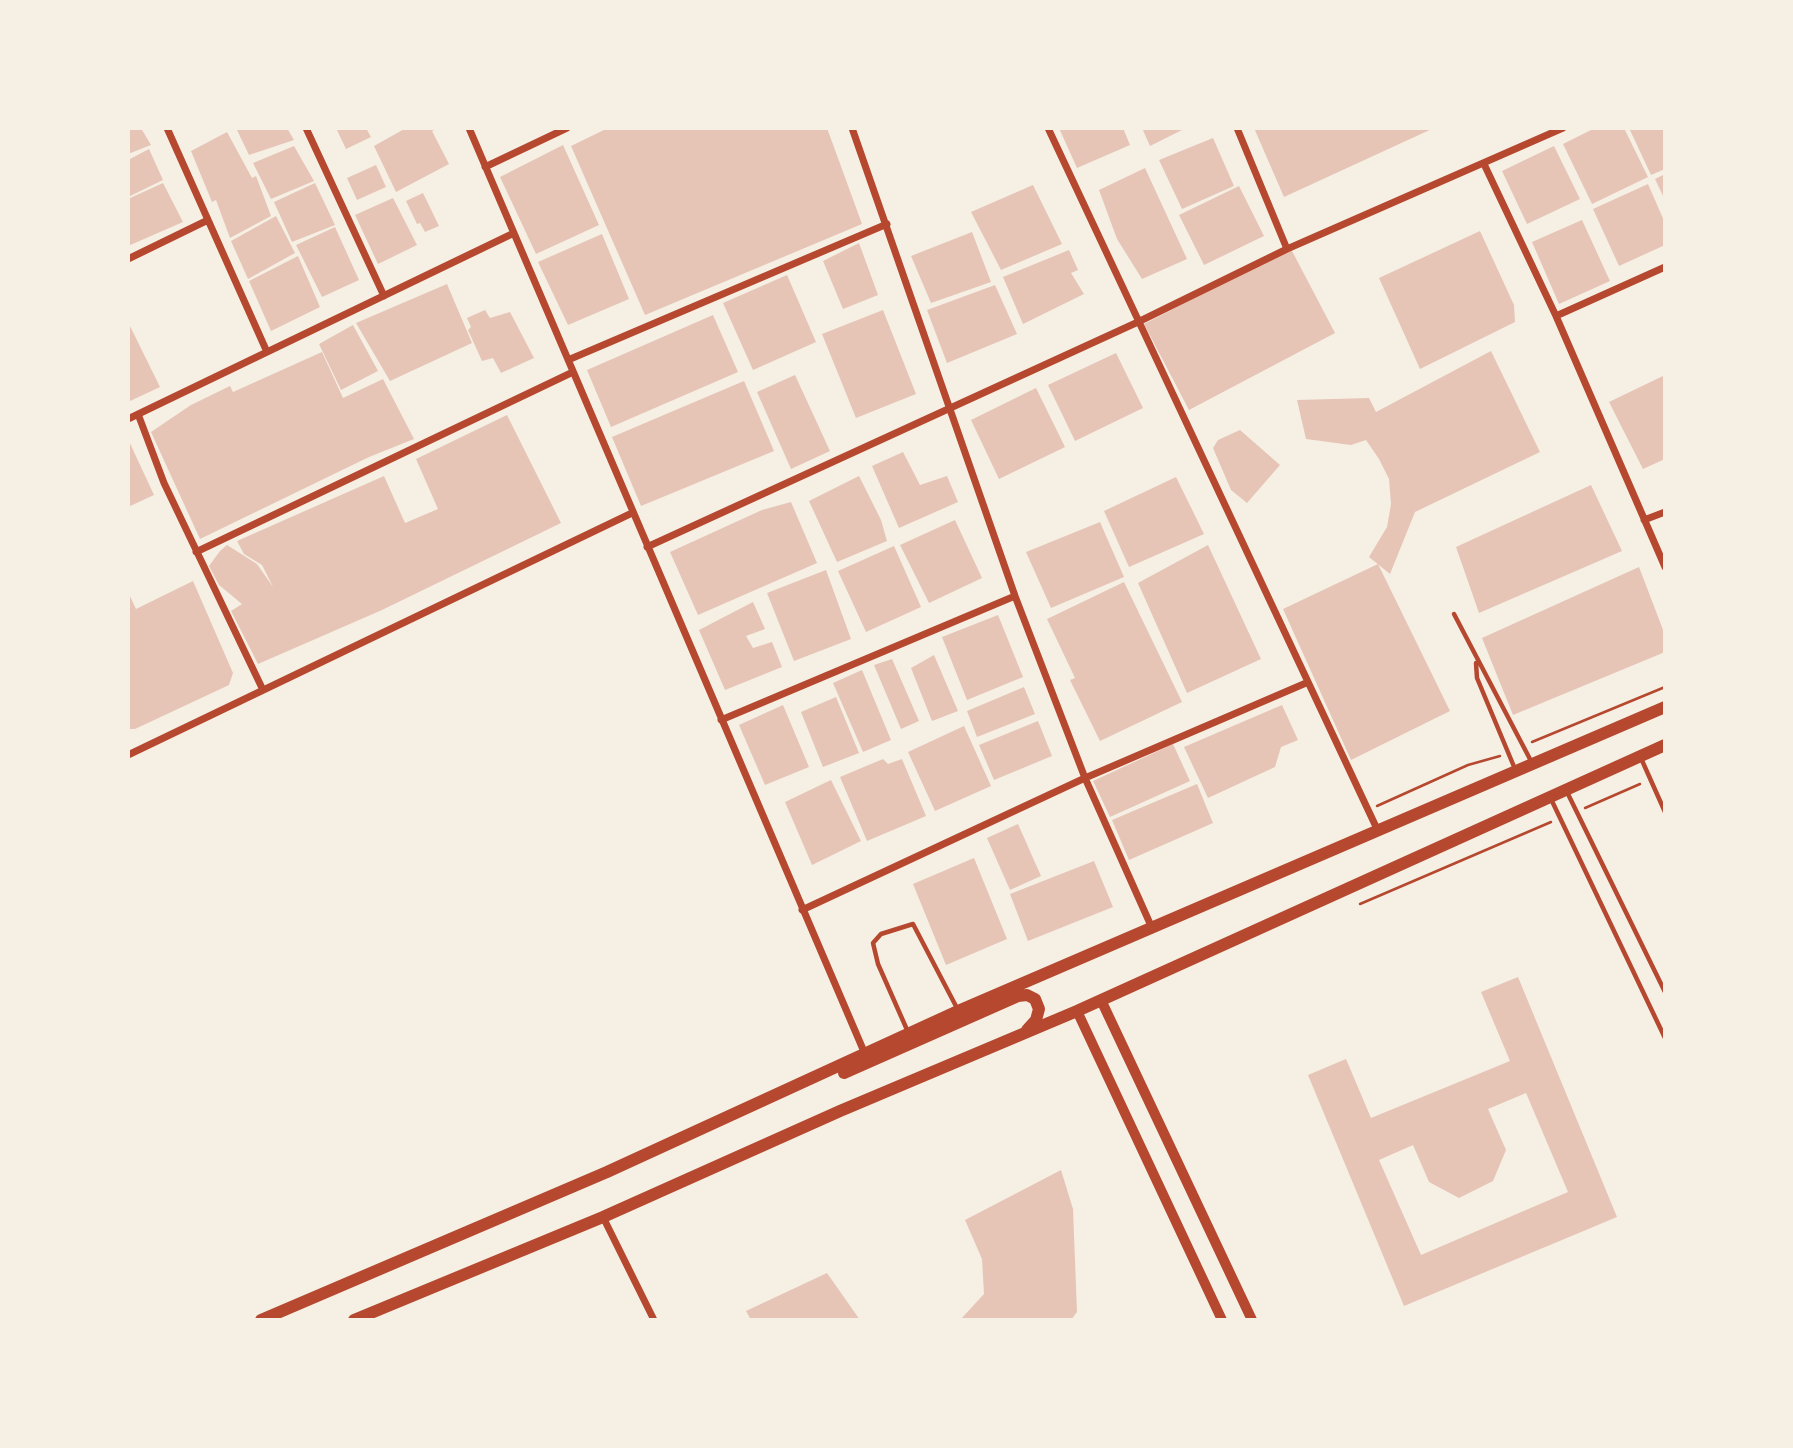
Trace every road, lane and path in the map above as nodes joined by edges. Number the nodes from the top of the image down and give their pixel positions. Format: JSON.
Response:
{"nodes":[{"id":1,"x":167,"y":128,"type":"edge"},
{"id":2,"x":306,"y":128,"type":"edge"},
{"id":3,"x":468,"y":128,"type":"edge"},
{"id":4,"x":567,"y":128,"type":"edge"},
{"id":5,"x":852,"y":128,"type":"edge"},
{"id":6,"x":1048,"y":128,"type":"edge"},
{"id":7,"x":1237,"y":128,"type":"edge"},
{"id":8,"x":1563,"y":128,"type":"edge"},
{"id":9,"x":1485,"y":163,"type":"junction"},
{"id":10,"x":485,"y":167,"type":"junction"},
{"id":11,"x":208,"y":220,"type":"junction"},
{"id":12,"x":887,"y":224,"type":"junction"},
{"id":13,"x":514,"y":233,"type":"junction"},
{"id":14,"x":1287,"y":249,"type":"junction"},
{"id":15,"x":128,"y":259,"type":"edge"},
{"id":16,"x":1665,"y":267,"type":"edge"},
{"id":17,"x":384,"y":296,"type":"junction"},
{"id":18,"x":1556,"y":316,"type":"junction"},
{"id":19,"x":1138,"y":322,"type":"junction"},
{"id":20,"x":267,"y":352,"type":"junction"},
{"id":21,"x":568,"y":360,"type":"junction"},
{"id":22,"x":573,"y":372,"type":"junction"},
{"id":23,"x":949,"y":408,"type":"junction"},
{"id":24,"x":138,"y":414,"type":"junction"},
{"id":25,"x":128,"y":419,"type":"edge"},
{"id":26,"x":1665,"y":512,"type":"edge"},
{"id":27,"x":632,"y":513,"type":"junction"},
{"id":28,"x":1644,"y":520,"type":"junction"},
{"id":29,"x":647,"y":547,"type":"junction"},
{"id":30,"x":196,"y":552,"type":"junction"},
{"id":31,"x":1665,"y":567,"type":"edge"},
{"id":32,"x":1015,"y":596,"type":"junction"},
{"id":33,"x":1454,"y":614,"type":"dead end"},
{"id":34,"x":1476,"y":662,"type":"junction"},
{"id":35,"x":1306,"y":683,"type":"junction"},
{"id":36,"x":1665,"y":687,"type":"edge"},
{"id":37,"x":263,"y":690,"type":"junction"},
{"id":38,"x":1665,"y":707,"type":"edge"},
{"id":39,"x":721,"y":720,"type":"junction"},
{"id":40,"x":1665,"y":745,"type":"edge"},
{"id":41,"x":1523,"y":746,"type":"junction"},
{"id":42,"x":1508,"y":752,"type":"junction"},
{"id":43,"x":128,"y":755,"type":"edge"},
{"id":44,"x":1640,"y":756,"type":"junction"},
{"id":45,"x":1532,"y":765,"type":"junction"},
{"id":46,"x":1516,"y":772,"type":"junction"},
{"id":47,"x":1085,"y":778,"type":"junction"},
{"id":48,"x":1650,"y":779,"type":"junction"},
{"id":49,"x":1565,"y":788,"type":"junction"},
{"id":50,"x":1549,"y":795,"type":"junction"},
{"id":51,"x":1368,"y":810,"type":"junction"},
{"id":52,"x":1582,"y":810,"type":"dead end"},
{"id":53,"x":1665,"y":812,"type":"edge"},
{"id":54,"x":1554,"y":821,"type":"dead end"},
{"id":55,"x":1378,"y":831,"type":"junction"},
{"id":56,"x":1360,"y":904,"type":"dead end"},
{"id":57,"x":802,"y":910,"type":"junction"},
{"id":58,"x":1152,"y":929,"type":"junction"},
{"id":59,"x":1665,"y":992,"type":"edge"},
{"id":60,"x":1101,"y":1000,"type":"junction"},
{"id":61,"x":958,"y":1011,"type":"junction"},
{"id":62,"x":1077,"y":1011,"type":"junction"},
{"id":63,"x":908,"y":1033,"type":"junction"},
{"id":64,"x":1024,"y":1033,"type":"junction"},
{"id":65,"x":1665,"y":1038,"type":"edge"},
{"id":66,"x":865,"y":1054,"type":"junction"},
{"id":67,"x":770,"y":1098,"type":"junction"},
{"id":68,"x":603,"y":1217,"type":"junction"},
{"id":69,"x":261,"y":1320,"type":"edge"},
{"id":70,"x":354,"y":1320,"type":"edge"},
{"id":71,"x":654,"y":1320,"type":"edge"},
{"id":72,"x":1222,"y":1320,"type":"edge"},
{"id":73,"x":1252,"y":1320,"type":"edge"}],
"edges":[{"from":1,"to":11,"type":"street"},
{"from":2,"to":17,"type":"street"},
{"from":3,"to":10,"type":"street"},
{"from":4,"to":10,"type":"street"},
{"from":5,"to":12,"type":"street"},
{"from":6,"to":19,"type":"street"},
{"from":7,"to":14,"type":"street"},
{"from":8,"to":9,"type":"street"},
{"from":9,"to":14,"type":"street"},
{"from":9,"to":18,"type":"street"},
{"from":10,"to":13,"type":"street"},
{"from":11,"to":15,"type":"street"},
{"from":11,"to":20,"type":"street"},
{"from":12,"to":21,"type":"street"},
{"from":12,"to":23,"type":"street"},
{"from":13,"to":17,"type":"street"},
{"from":13,"to":21,"type":"street"},
{"from":14,"to":19,"type":"street"},
{"from":16,"to":18,"type":"street"},
{"from":17,"to":20,"type":"street"},
{"from":18,"to":28,"type":"street"},
{"from":19,"to":23,"type":"street"},
{"from":19,"to":35,"type":"street"},
{"from":20,"to":24,"type":"street"},
{"from":21,"to":22,"type":"street"},
{"from":22,"to":27,"type":"street"},
{"from":22,"to":30,"type":"street"},
{"from":23,"to":29,"type":"street"},
{"from":23,"to":32,"type":"street"},
{"from":24,"to":25,"type":"street"},
{"from":24,"to":30,"type":"street"},
{"from":26,"to":28,"type":"street"},
{"from":27,"to":29,"type":"street"},
{"from":27,"to":37,"type":"street"},
{"from":28,"to":31,"type":"street"},
{"from":29,"to":39,"type":"street"},
{"from":30,"to":37,"type":"street"},
{"from":32,"to":39,"type":"street"},
{"from":32,"to":47,"type":"street"},
{"from":33,"to":34,"type":"lane"},
{"from":34,"to":41,"type":"lane"},
{"from":34,"to":42,"type":"lane"},
{"from":35,"to":47,"type":"street"},
{"from":35,"to":51,"type":"street"},
{"from":36,"to":41,"type":"path"},
{"from":37,"to":43,"type":"street"},
{"from":38,"to":45,"type":"main road"},
{"from":39,"to":57,"type":"street"},
{"from":40,"to":44,"type":"main road"},
{"from":41,"to":45,"type":"lane"},
{"from":42,"to":46,"type":"lane"},
{"from":42,"to":51,"type":"path"},
{"from":44,"to":48,"type":"lane"},
{"from":44,"to":49,"type":"main road"},
{"from":45,"to":46,"type":"main road"},
{"from":46,"to":55,"type":"main road"},
{"from":47,"to":57,"type":"street"},
{"from":47,"to":58,"type":"street"},
{"from":48,"to":52,"type":"path"},
{"from":48,"to":53,"type":"lane"},
{"from":49,"to":50,"type":"main road"},
{"from":49,"to":59,"type":"lane"},
{"from":50,"to":60,"type":"main road"},
{"from":50,"to":65,"type":"lane"},
{"from":51,"to":55,"type":"street"},
{"from":54,"to":56,"type":"path"},
{"from":55,"to":58,"type":"main road"},
{"from":57,"to":66,"type":"street"},
{"from":58,"to":61,"type":"main road"},
{"from":60,"to":62,"type":"main road"},
{"from":60,"to":73,"type":"street"},
{"from":61,"to":63,"type":"main road"},
{"from":61,"to":63,"type":"lane"},
{"from":62,"to":64,"type":"main road"},
{"from":62,"to":72,"type":"street"},
{"from":63,"to":66,"type":"main road"},
{"from":64,"to":67,"type":"main road"},
{"from":64,"to":68,"type":"main road"},
{"from":66,"to":67,"type":"main road"},
{"from":67,"to":69,"type":"main road"},
{"from":68,"to":70,"type":"main road"},
{"from":68,"to":71,"type":"street"}]}
